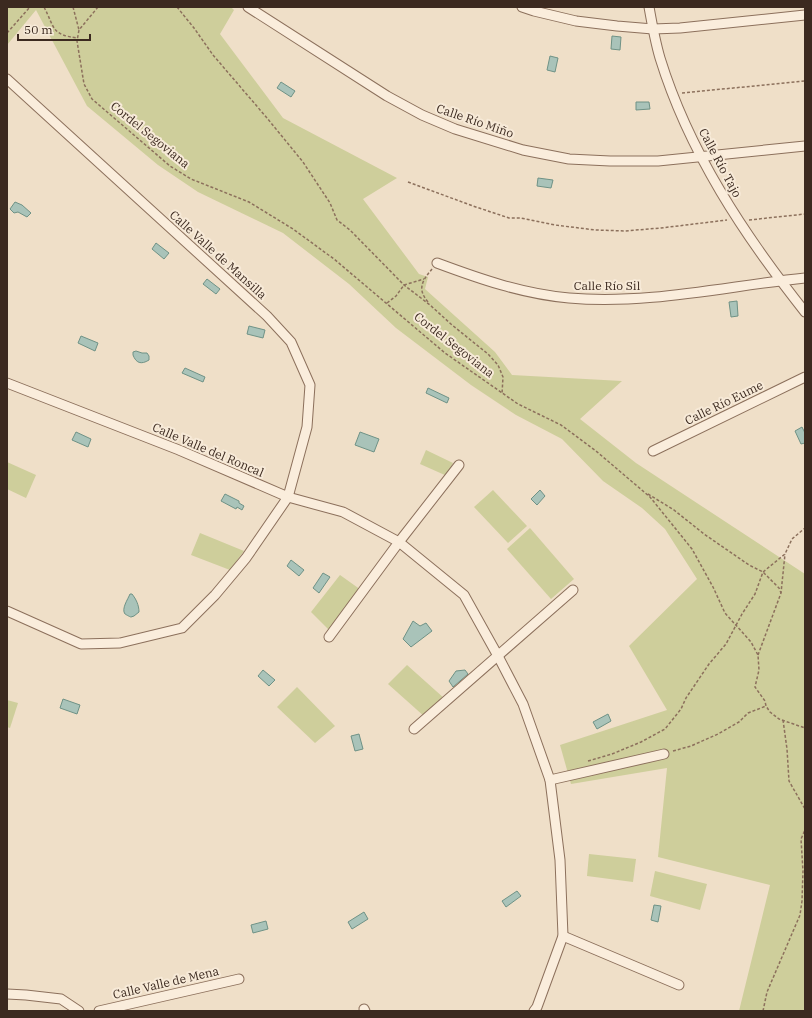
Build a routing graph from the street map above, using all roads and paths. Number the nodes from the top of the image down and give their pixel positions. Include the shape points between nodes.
1 (30, 7) edge
2 (44, 7) edge
3 (73, 7) edge
4 (98, 7) edge
5 (177, 7) edge
6 (248, 7) edge
7 (522, 7) edge
8 (649, 7) edge
9 (805, 15) edge
10 (653, 29) junction
11 (79, 30) junction
12 (7, 32) edge
13 (78, 38) junction
14 (7, 79) edge
15 (805, 81) edge
16 (672, 94) junction
17 (805, 146) edge
18 (700, 156) junction
19 (408, 182) dead end
20 (805, 214) edge
21 (739, 221) junction
22 (437, 263) joint
23 (805, 278) edge
24 (424, 279) junction
25 (780, 280) junction
26 (404, 285) junction
27 (387, 303) junction
28 (430, 305) junction
29 (805, 312) edge
30 (805, 377) edge
31 (7, 383) edge
32 (502, 394) junction
33 (653, 451) dead end
34 (459, 465) dead end
35 (643, 491) junction
36 (288, 497) junction
37 (805, 528) edge
38 (399, 542) junction
39 (785, 554) junction
40 (763, 572) junction
41 (573, 590) dead end
42 (782, 593) junction
43 (7, 611) edge
44 (736, 624) junction
45 (329, 637) dead end
46 (758, 655) junction
47 (498, 656) junction
48 (766, 706) junction
49 (783, 720) junction
50 (805, 724) edge
51 (802, 727) junction
52 (805, 728) edge
53 (414, 729) dead end
54 (664, 754) joint
55 (580, 773) junction
56 (550, 780) junction
57 (805, 809) edge
58 (805, 830) edge
59 (563, 936) junction
60 (239, 979) dead end
61 (679, 985) dead end
62 (7, 994) edge
63 (537, 1010) edge
64 (79, 1011) edge
65 (99, 1011) edge
66 (763, 1011) edge

1 - 12 path
2 - 13 path via 60,34
3 - 11 path
4 - 11 path
5 - 26 path via 213,55 303,162 330,204 337,220
6 - 18 street, Calle Río Miño via 386,96 422,115 468,134 523,150 568,159 658,160
7 - 10 street via 576,21
8 - 10 street, Calle Río Tajo
9 - 10 street
10 - 16 street, Calle Río Tajo
11 - 13 path, Cordel Segoviana
13 - 27 path, Cordel Segoviana via 84,84 92,99 170,166 191,179 249,202 293,229
14 - 36 street, Calle Valle de Mansilla via 267,316 291,342 310,385 307,427
15 - 16 path
16 - 18 street, Calle Río Tajo
17 - 18 street, Calle Río Miño
18 - 21 street, Calle Río Tajo
19 - 21 path via 509,218 595,230 625,231 726,220
20 - 21 path
21 - 25 street, Calle Río Tajo
22 - 24 path
22 - 25 street, Calle Río Sil via 528,292 602,300 673,295
23 - 25 street, Calle Río Sil
24 - 26 path
24 - 28 path via 421,287 423,297
25 - 29 street, Calle Río Tajo
26 - 27 path
26 - 28 path
27 - 32 path, Cordel Segoviana via 445,353
28 - 32 path via 498,365 504,377
30 - 33 street, Calle Río Eume
31 - 36 street, Calle Valle del Roncal via 179,450
32 - 35 path, Cordel Segoviana via 561,425
34 - 38 street
35 - 40 path via 674,510 749,565
35 - 44 path, Cordel Segoviana via 692,549 725,613
36 - 38 street, Calle Valle del Roncal via 343,512
36 - 43 street, Calle Valle de Mansilla via 246,558 215,595 182,628 120,643 81,644
37 - 39 path via 792,539
38 - 45 street
38 - 47 street, Calle Valle del Roncal via 464,595
39 - 40 path
39 - 42 path
40 - 42 path
40 - 44 path via 755,594
41 - 47 street
42 - 46 path
44 - 46 path, Cordel Segoviana
44 - 55 path via 726,644 709,664 681,709 665,729 612,754 587,761
46 - 48 path via 759,670 755,687
47 - 53 street
47 - 56 street, Calle Valle del Roncal via 523,704
48 - 49 path via 770,712
48 - 54 path via 748,713 739,722 718,734
49 - 51 path
49 - 57 path via 789,781
50 - 51 path
51 - 52 path
54 - 55 street
55 - 56 street
56 - 59 street, Calle Valle del Roncal via 560,860
58 - 66 path via 800,839 803,870 800,915 768,992
59 - 61 street
59 - 63 street, Calle Valle del Roncal
60 - 65 street, Calle Valle de Mena
62 - 64 street via 61,999

